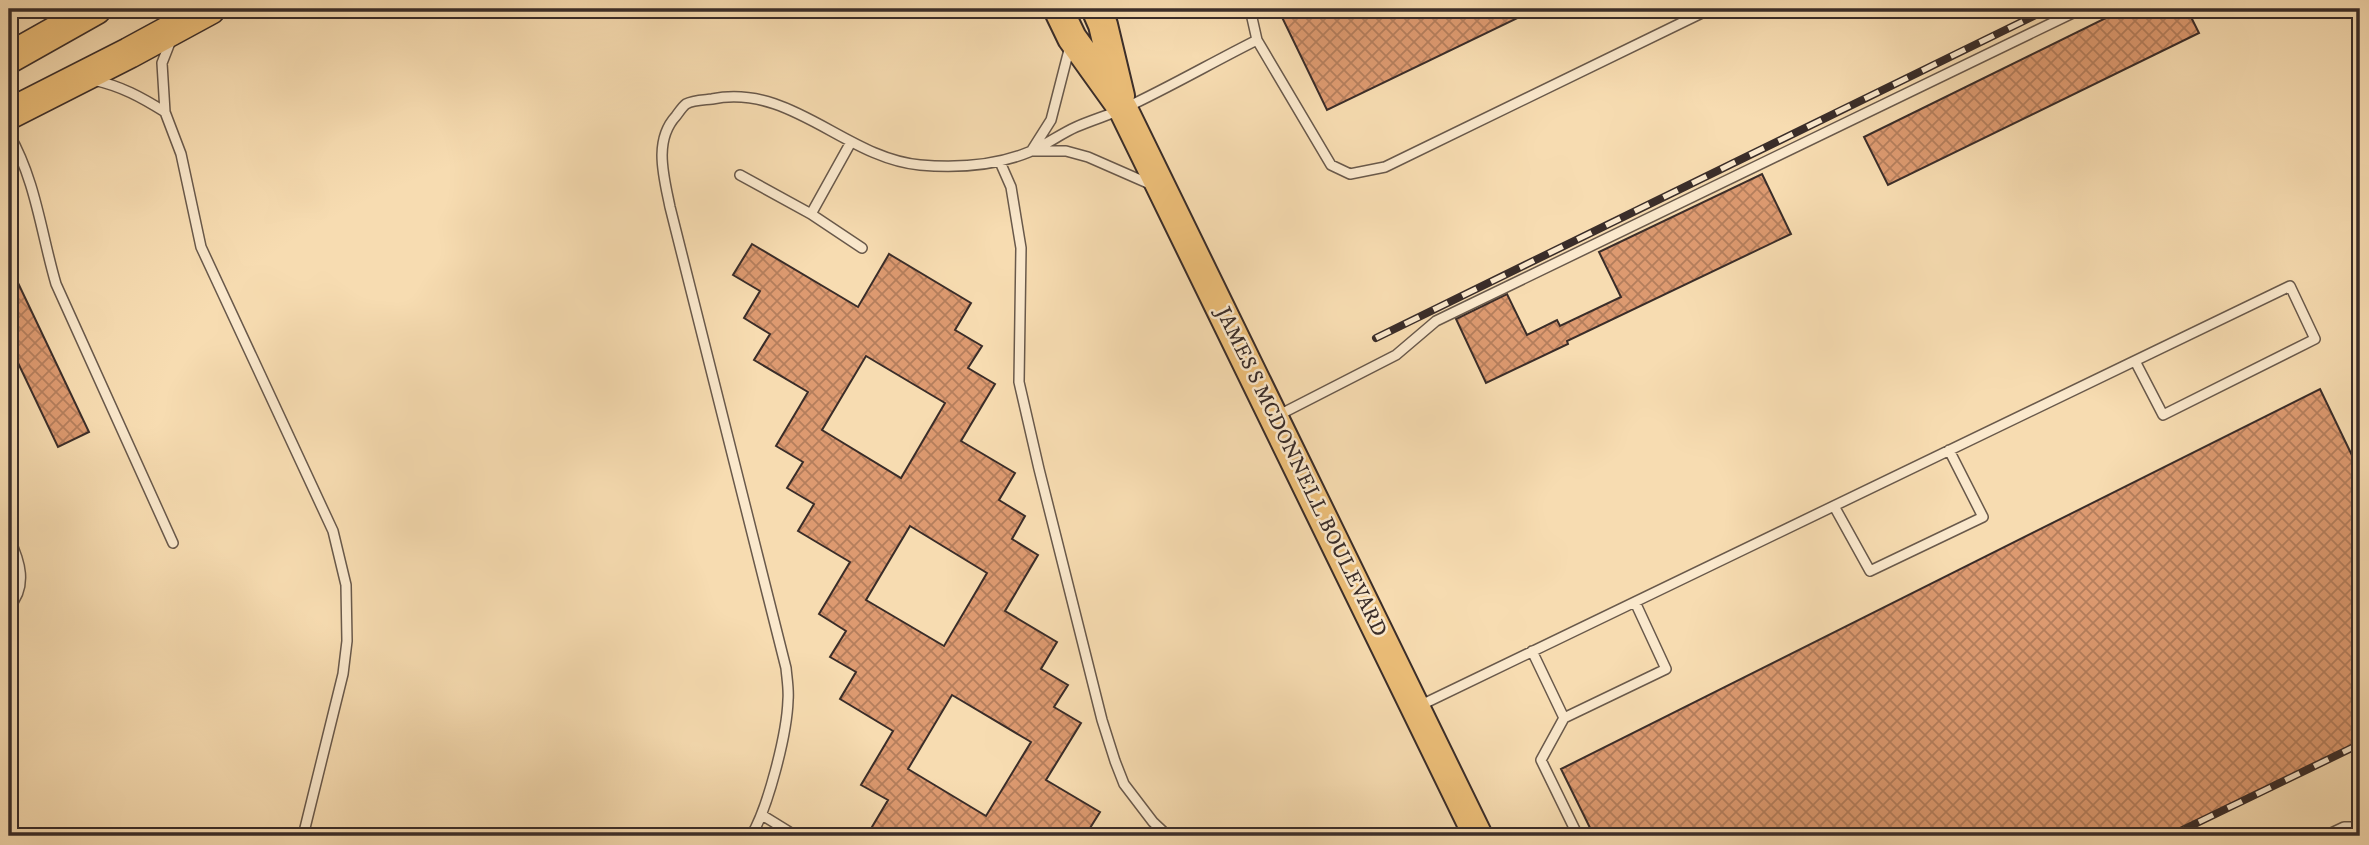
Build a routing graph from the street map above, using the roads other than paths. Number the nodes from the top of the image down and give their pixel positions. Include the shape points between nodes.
1 (96, 9) edge
2 (209, 9) edge
3 (1058, 9) edge
4 (1096, 9) edge
5 (1250, 9) edge
6 (1710, 9) edge
7 (2081, 9) edge
8 (175, 28) junction
9 (1072, 38) junction
10 (1257, 40) junction
11 (9, 58) edge
12 (81, 78) junction
13 (1123, 108) junction
14 (164, 113) junction
15 (9, 114) edge
16 (9, 134) edge
17 (851, 142) junction
18 (1031, 152) junction
19 (1000, 162) junction
20 (740, 175) dead end
21 (1163, 190) junction
22 (811, 214) junction
23 (862, 248) dead end
24 (2135, 361) junction
25 (1274, 417) junction
26 (1949, 450) junction
27 (1834, 506) junction
28 (9, 538) edge
29 (173, 543) dead end
30 (1635, 602) junction
31 (9, 607) edge
32 (1532, 651) junction
33 (1415, 707) junction
34 (1564, 718) junction
35 (762, 815) junction
36 (2360, 827) edge
37 (303, 836) edge
38 (751, 836) edge
39 (796, 836) edge
40 (1168, 836) edge
41 (1478, 836) edge
42 (1578, 836) edge
43 (2325, 836) edge

1 - 11 highway
2 - 8 highway
3 - 9 main road, JAMES S MCDONNELL BOULEVARD
4 - 13 main road, JAMES S MCDONNELL BOULEVARD via 1104,25
5 - 10 lane
6 - 10 lane via 1385,167 1350,174 1331,165
7 - 25 lane via 1436,321 1396,355
8 - 12 highway
8 - 14 lane via 162,63
9 - 13 main road, JAMES S MCDONNELL BOULEVARD
9 - 18 lane via 1051,120
10 - 13 lane
12 - 14 lane via 138,94
12 - 15 highway
13 - 18 lane
13 - 21 main road, JAMES S MCDONNELL BOULEVARD
14 - 37 lane via 181,154 201,247 333,531 341,559 348,610 343,674
16 - 29 lane via 34,190 56,284
17 - 19 lane via 884,157 919,165
17 - 22 lane
17 - 35 lane via 797,112 761,99 722,97 687,104 670,122 662,143 670,207 786,668 787,719
18 - 19 lane
18 - 21 lane via 1066,150
19 - 40 lane via 1012,187 1021,248 1019,382 1039,470 1115,761 1124,784
20 - 22 lane
21 - 25 main road, JAMES S MCDONNELL BOULEVARD
22 - 23 lane
24 - 24 lane via 2290,286 2315,339 2164,415
24 - 26 lane
25 - 33 main road, JAMES S MCDONNELL BOULEVARD
26 - 27 lane
26 - 27 lane via 1983,517 1870,571
27 - 30 lane
28 - 31 lane via 21,573 17,597
30 - 32 lane
30 - 34 lane via 1666,669
32 - 33 lane
32 - 34 lane
33 - 41 main road, JAMES S MCDONNELL BOULEVARD
34 - 42 lane via 1541,760
35 - 38 lane
35 - 39 lane
36 - 43 lane via 2344,827

